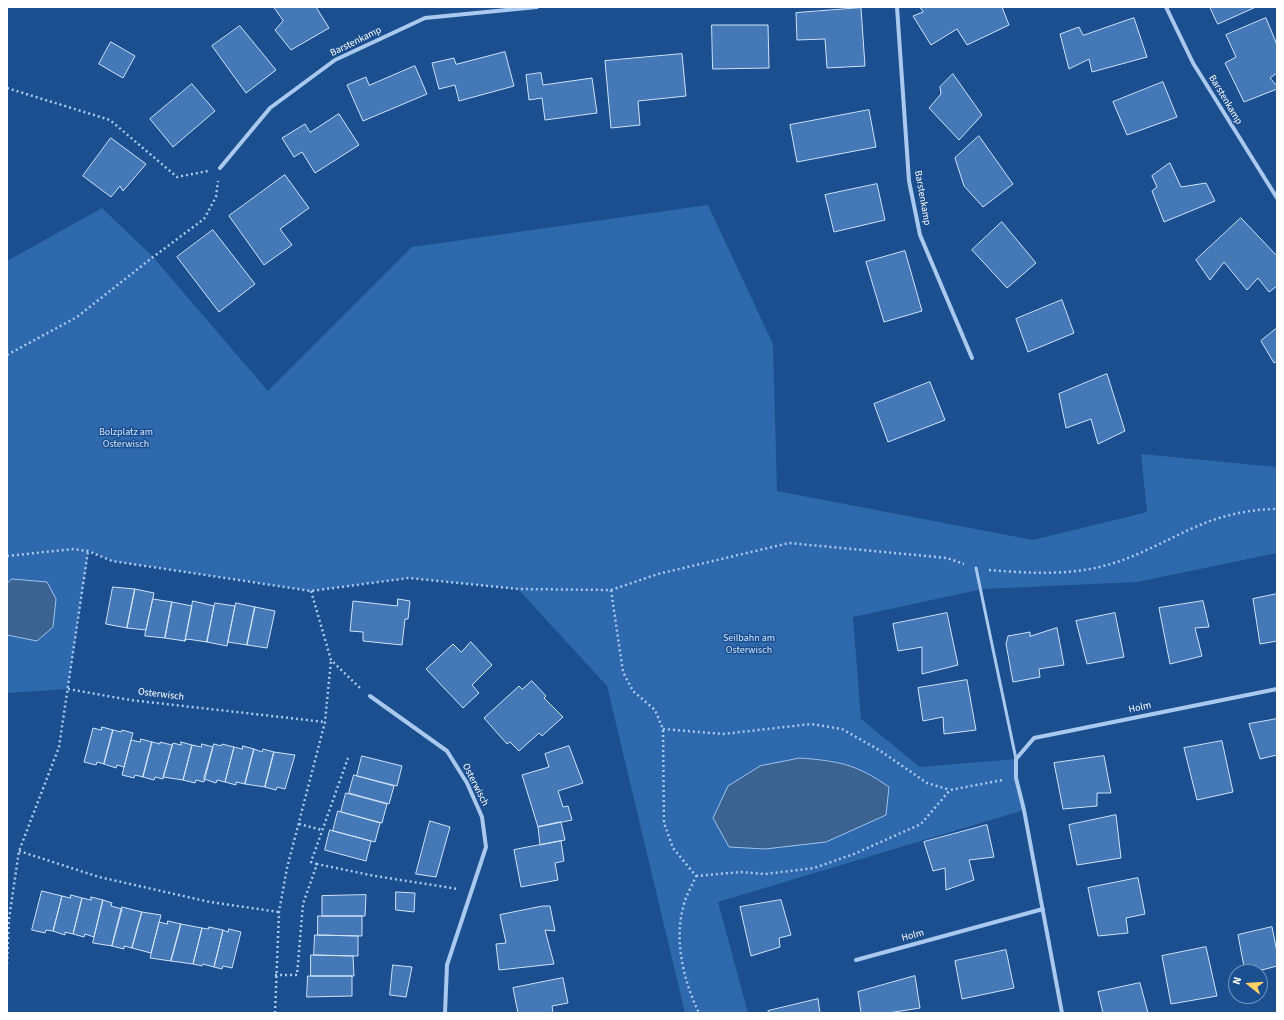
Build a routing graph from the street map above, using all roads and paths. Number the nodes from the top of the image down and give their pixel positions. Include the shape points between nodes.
1 (537, 7) edge
2 (897, 7) edge
3 (1166, 7) edge
4 (7, 88) edge
5 (220, 168) junction
6 (1277, 198) edge
7 (7, 355) edge
8 (972, 358) dead end
9 (1277, 509) edge
10 (88, 551) junction
11 (7, 556) edge
12 (976, 568) junction
13 (611, 590) junction
14 (311, 591) junction
15 (331, 660) junction
16 (68, 689) junction
17 (1277, 689) edge
18 (370, 696) joint
19 (325, 722) junction
20 (664, 729) junction
21 (348, 758) dead end
22 (1016, 759) junction
23 (1016, 778) junction
24 (950, 790) junction
25 (299, 824) junction
26 (322, 830) junction
27 (20, 851) junction
28 (317, 864) junction
29 (696, 876) junction
30 (470, 891) junction
31 (1043, 909) junction
32 (280, 912) junction
33 (856, 960) dead end
34 (7, 964) edge
35 (275, 976) junction
36 (275, 1013) edge
37 (445, 1013) edge
38 (699, 1013) edge
39 (1062, 1013) edge

1 - 5 street, Barstenkamp via 425,18 335,60 270,108
2 - 8 street, Barstenkamp via 910,188 920,235
3 - 6 street, Barstenkamp via 1193,63
4 - 5 path via 110,120 177,177
5 - 7 path via 216,197 204,219 77,317
9 - 12 path via 1257,509 1201,524 1107,565 1069,571 1030,573
10 - 11 path via 73,549
10 - 14 path via 112,561
10 - 16 path
12 - 13 path via 947,558 789,543 658,574
12 - 22 lane
13 - 14 path via 518,589 409,578
13 - 20 path via 623,672 633,690 655,710
14 - 15 path
15 - 18 path
15 - 19 path
16 - 19 path, Osterwisch via 130,700
16 - 27 path via 59,747
17 - 22 street, Holm via 1034,738
18 - 30 street, Osterwisch via 447,751 467,783 482,817 486,847
19 - 25 path
20 - 24 path via 723,734 811,724 842,729 879,750 927,783
20 - 29 path via 664,823 673,848
21 - 26 path
22 - 23 street
23 - 24 path
23 - 31 street
24 - 29 path via 921,824 848,857 814,868 765,874 741,872
25 - 26 path
25 - 32 path via 287,868
26 - 28 path via 311,862
27 - 32 path via 99,876 210,902
27 - 34 path via 9,919
28 - 30 path
28 - 35 path via 303,904 297,975
29 - 38 path via 683,907 678,942 693,1002
30 - 37 street, Osterwisch via 447,965
31 - 33 street, Holm
31 - 39 street
32 - 35 path
35 - 36 path

